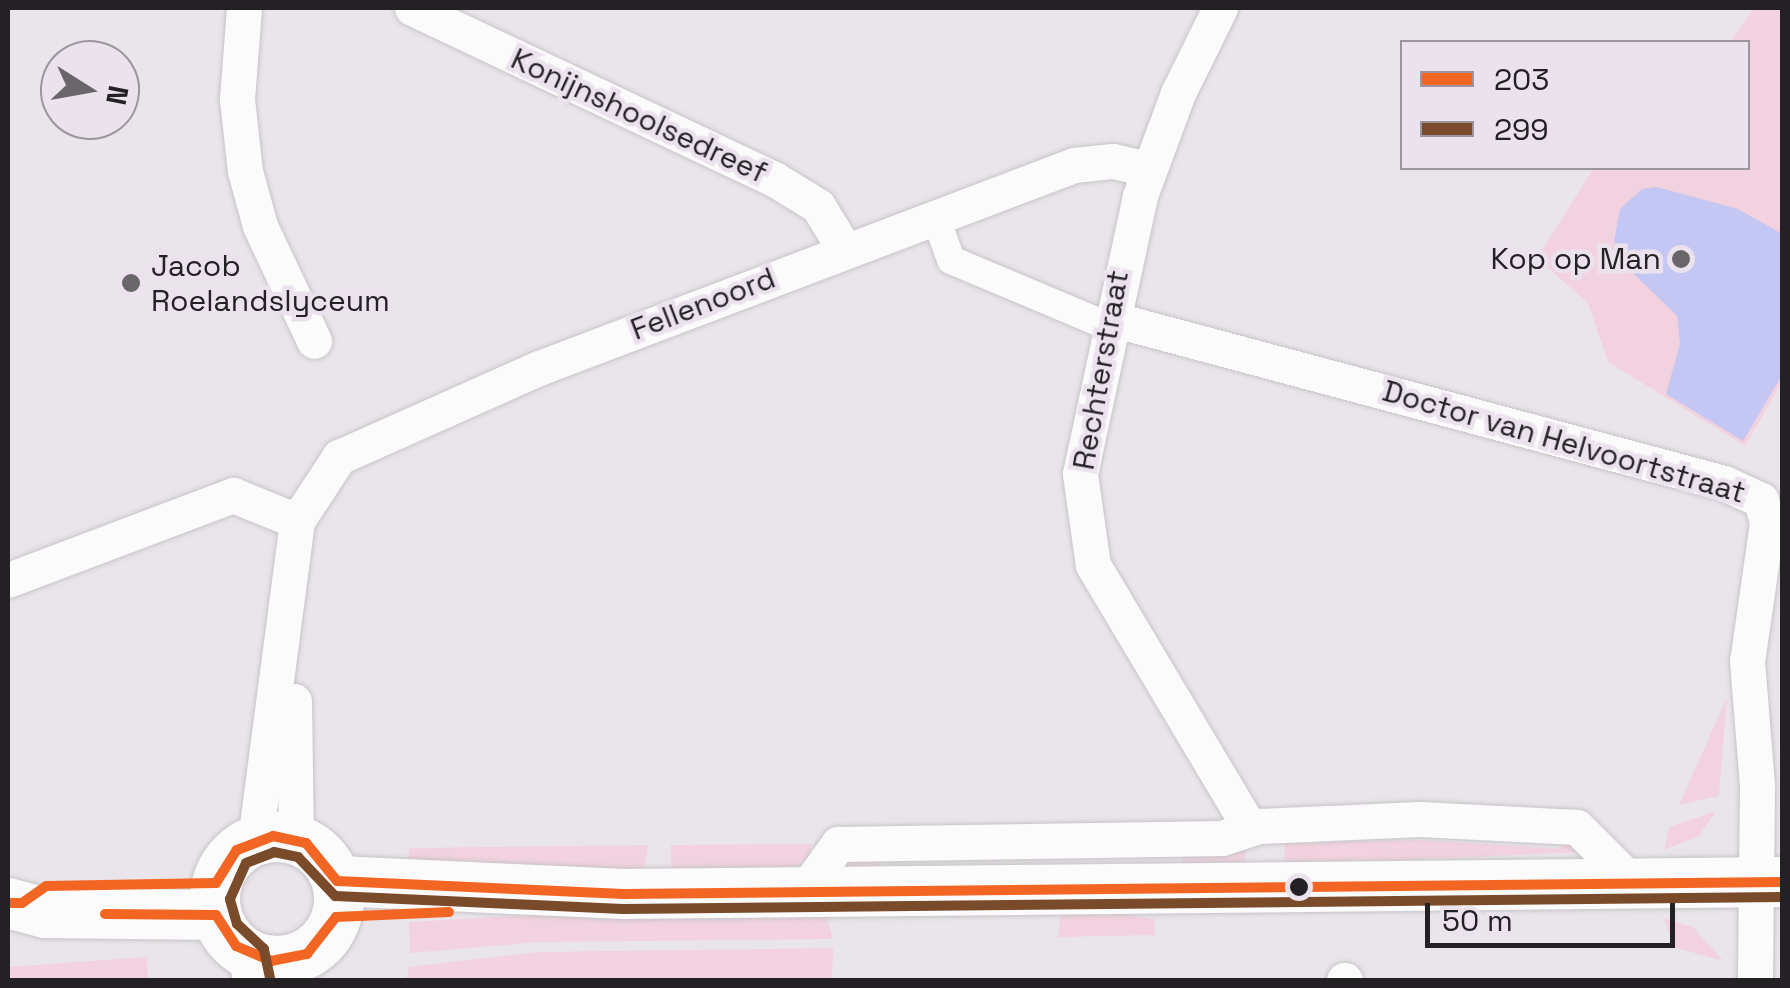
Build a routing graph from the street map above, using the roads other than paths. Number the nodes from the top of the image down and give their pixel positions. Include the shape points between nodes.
1 (244, 8) edge
2 (412, 8) edge
3 (1220, 8) edge
4 (1149, 169) junction
5 (936, 218) junction
6 (845, 250) junction
7 (1111, 323) junction
8 (314, 340) dead end
9 (1772, 492) edge
10 (298, 521) junction
11 (8, 580) edge
12 (1250, 828) junction
13 (276, 840) junction
14 (1769, 882) edge
15 (1634, 884) junction
16 (805, 890) junction
17 (216, 899) junction
18 (336, 899) junction
19 (15, 903) edge
20 (272, 969) edge
21 (1755, 980) edge

1 - 8 street via 237,100 245,171 260,226
2 - 6 street, Konijnshoolsedreef via 774,179 818,206
3 - 4 street, Rechterstraat
4 - 5 street, Fellenoord via 1113,161 1074,165
4 - 7 street, Rechterstraat
5 - 6 street, Fellenoord
5 - 7 street via 951,260
6 - 10 street, Fellenoord via 364,442 325,470
7 - 9 street, Doctor van Helvoortstraat
7 - 12 street, Rechterstraat via 1080,474 1088,547 1114,606
9 - 14 street, Doctor van Helvoortstraat via 1747,661
10 - 11 street via 234,495
10 - 13 street, Fellenoord via 286,631 295,707
12 - 15 street via 1420,819 1576,827
12 - 16 street via 1222,838 838,844
13 - 17 main road via 224,864
13 - 18 main road via 319,853
14 - 15 main road
14 - 21 street, Doctor van Helvoortstraat
15 - 16 main road
16 - 18 main road via 624,894 572,907
17 - 19 main road via 46,886
17 - 20 main road via 236,946
18 - 20 main road via 320,944

